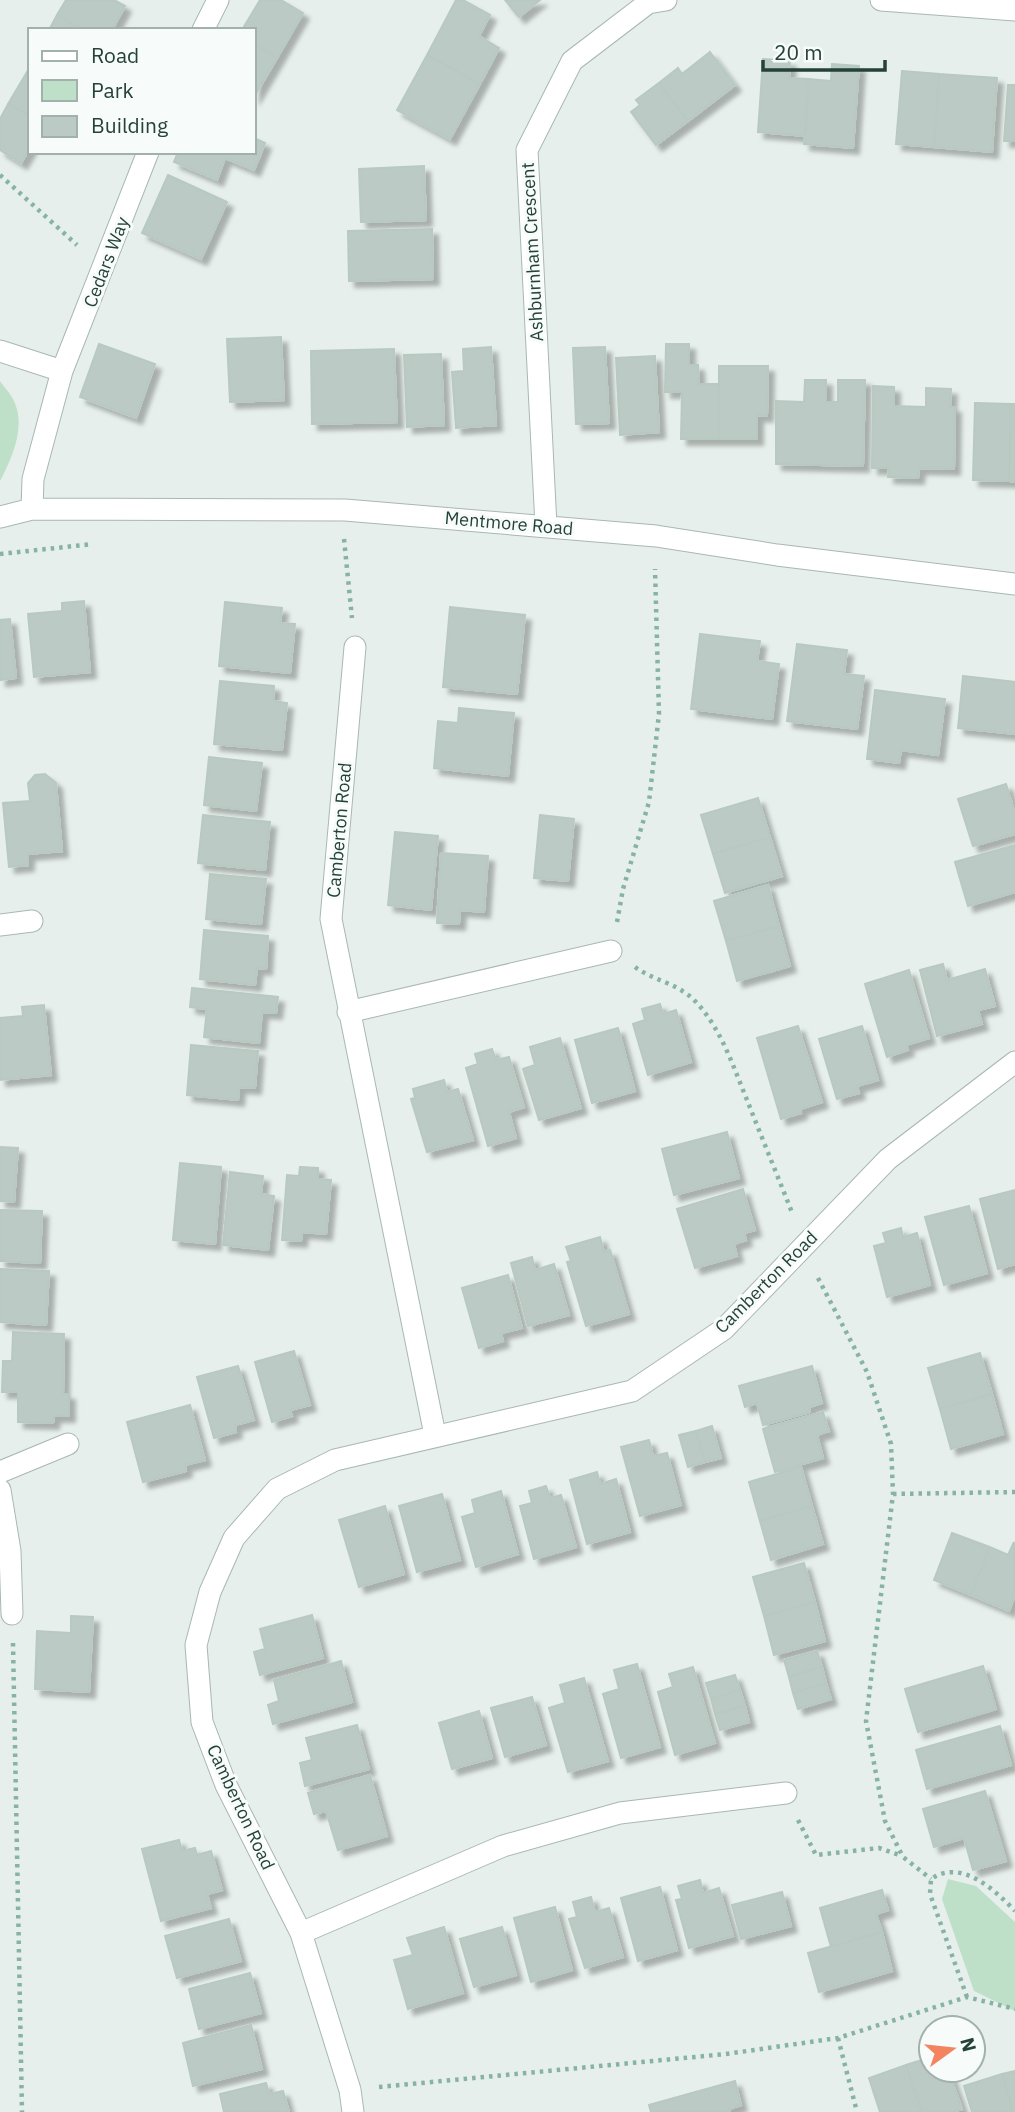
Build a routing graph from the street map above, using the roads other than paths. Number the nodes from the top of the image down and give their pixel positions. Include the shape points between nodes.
1 (218, 0) edge
2 (666, 0) edge
3 (881, 0) edge
4 (1015, 10) edge
5 (204, 28) edge
6 (147, 154) edge
7 (0, 351) edge
8 (62, 371) junction
9 (32, 509) junction
10 (0, 517) edge
11 (546, 526) junction
12 (1015, 584) edge
13 (355, 647) road end
14 (32, 921) dead end
15 (0, 925) edge
16 (611, 951) road end
17 (348, 1012) junction
18 (1015, 1062) edge
19 (435, 1435) junction
20 (68, 1444) dead end
21 (0, 1472) edge
22 (0, 1490) edge
23 (12, 1614) road end
24 (786, 1794) road end
25 (301, 1933) junction
26 (353, 2112) edge

1 - 5 street
2 - 11 street, Ashburnham Crescent via 648,3 572,61 527,150
3 - 4 street
6 - 8 street, Cedars Way
7 - 8 street
8 - 9 street, Cedars Way via 33,479
9 - 10 street, Mentmore Road
9 - 11 street, Mentmore Road via 345,510
11 - 12 street, Mentmore Road via 656,536
13 - 17 street, Camberton Road via 331,919
14 - 15 street
16 - 17 street
17 - 19 street, Camberton Road
18 - 19 street, Camberton Road via 888,1159 724,1329 632,1391
19 - 25 street, Camberton Road via 335,1460 277,1489 234,1538 210,1592 196,1645 202,1721 226,1785
20 - 21 street
22 - 23 street via 10,1551
24 - 25 street via 620,1813 503,1846
25 - 26 street, Camberton Road

